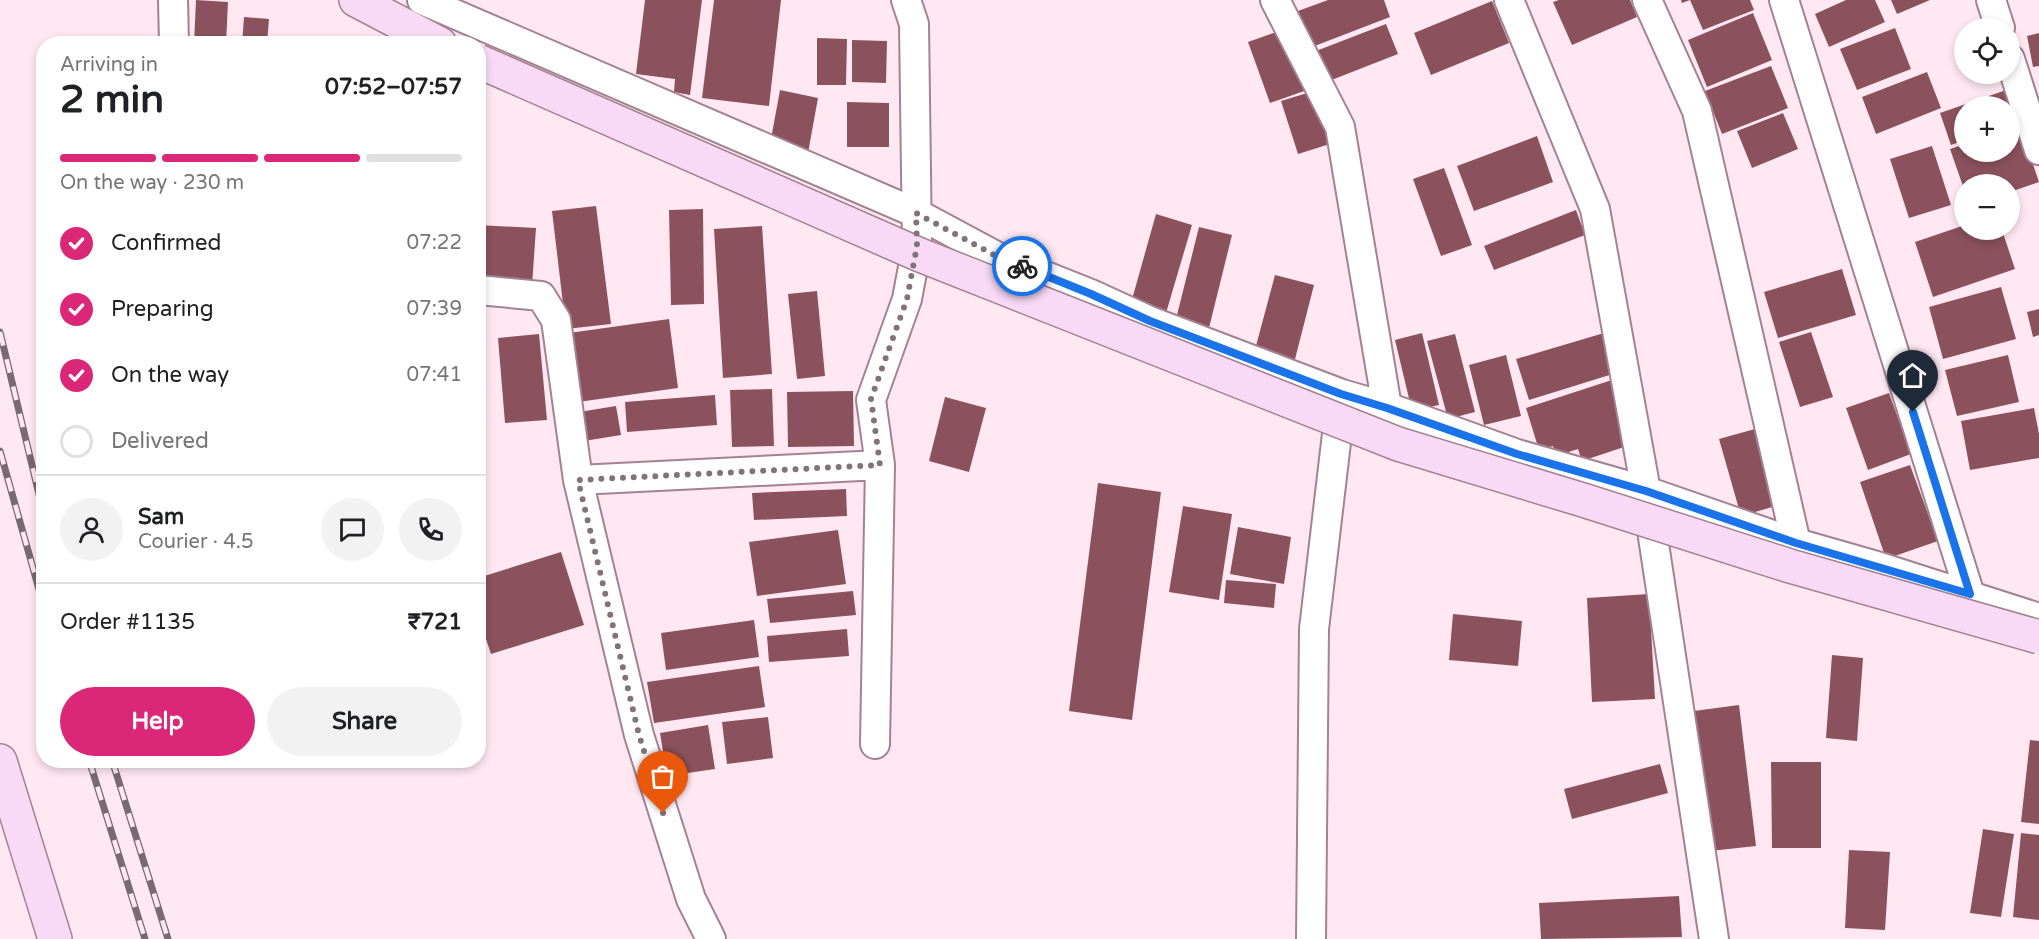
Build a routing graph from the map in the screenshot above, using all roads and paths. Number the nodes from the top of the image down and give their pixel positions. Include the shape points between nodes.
1 (173, 0) edge
2 (356, 0) edge
3 (422, 0) edge
4 (906, 0) edge
5 (1275, 0) edge
6 (1509, 0) edge
7 (1647, 0) edge
8 (1784, 0) edge
9 (1991, 0) edge
10 (1997, 18) edge
11 (174, 36) edge
12 (425, 36) edge
13 (486, 65) edge
14 (2018, 84) edge
15 (2039, 150) edge
16 (916, 213) junction
17 (486, 291) edge
18 (1341, 394) junction
19 (1387, 408) junction
20 (880, 465) junction
21 (578, 480) junction
22 (1646, 491) junction
23 (1796, 543) junction
24 (1970, 594) junction
25 (2039, 618) edge
26 (2039, 637) edge
27 (875, 744) dead end
28 (0, 761) edge
29 (55, 939) edge
30 (711, 939) edge
31 (1311, 939) edge
32 (1714, 939) edge

1 - 11 street
2 - 12 street
3 - 16 street
4 - 16 street via 914,24
5 - 19 street via 1340,127
6 - 22 street via 1595,209
7 - 23 street via 1697,111
8 - 24 street
9 - 10 street
13 - 26 street, bridge via 920,255 1398,444 1790,566
14 - 15 street
16 - 18 street via 998,257 1150,321
16 - 20 street via 917,246 907,299 871,399
17 - 21 street via 542,296 556,320
18 - 19 street
18 - 31 street via 1314,629
19 - 22 street via 1517,454
20 - 21 street
20 - 27 street
21 - 30 street via 639,735 691,899
22 - 23 street
22 - 32 street
23 - 24 street
24 - 25 street
28 - 29 street

